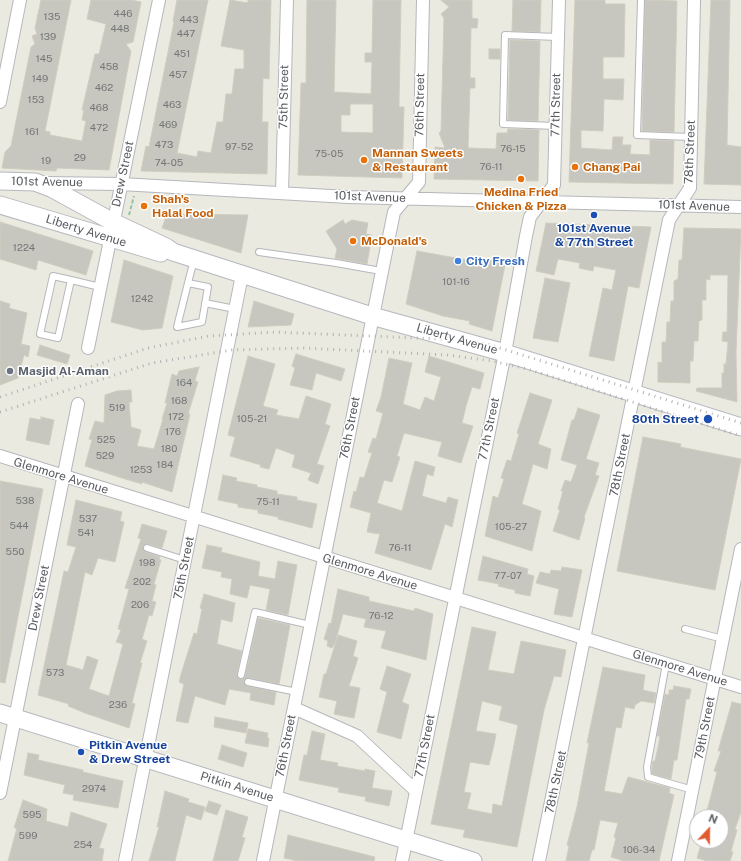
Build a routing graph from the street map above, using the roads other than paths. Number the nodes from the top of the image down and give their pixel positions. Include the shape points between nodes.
1 (20, 0) edge
2 (159, 0) edge
3 (287, 0) edge
4 (423, 0) edge
5 (558, 0) edge
6 (641, 0) edge
7 (694, 0) edge
8 (558, 37) junction
9 (0, 102) edge
10 (556, 126) junction
11 (691, 137) junction
12 (0, 181) edge
13 (35, 182) junction
14 (121, 184) junction
15 (282, 193) junction
16 (405, 198) junction
17 (543, 202) junction
18 (0, 205) edge
19 (678, 205) junction
20 (741, 207) edge
21 (117, 226) junction
22 (259, 252) dead end
23 (194, 259) junction
24 (381, 272) junction
25 (242, 275) junction
26 (71, 280) junction
27 (188, 283) junction
28 (100, 287) junction
29 (205, 303) junction
30 (235, 309) junction
31 (372, 316) junction
32 (88, 348) dead end
33 (505, 353) junction
34 (634, 392) junction
35 (78, 404) dead end
36 (741, 427) edge
37 (0, 456) edge
38 (64, 477) junction
39 (194, 517) junction
40 (147, 548) dead end
41 (741, 549) edge
42 (324, 557) junction
43 (186, 560) junction
44 (454, 598) junction
45 (310, 625) junction
46 (685, 629) dead end
47 (585, 639) junction
48 (723, 639) junction
49 (666, 664) junction
50 (240, 675) dead end
51 (715, 679) junction
52 (248, 682) dead end
53 (741, 687) edge
54 (297, 692) junction
55 (294, 708) junction
56 (8, 716) edge
57 (146, 759) junction
58 (692, 790) junction
59 (416, 791) junction
60 (0, 793) edge
61 (276, 799) junction
62 (406, 840) junction
63 (125, 861) edge
64 (263, 861) edge
65 (402, 861) edge
66 (473, 861) edge
67 (539, 861) edge
68 (678, 861) edge

1 - 9 street
2 - 14 street, Drew Street
3 - 15 street, 75th Street
4 - 16 street, 76th Street via 419,182
5 - 8 street, 77th Street
6 - 11 lane via 637,135
7 - 11 street, 78th Street
8 - 10 street, 77th Street
8 - 10 lane via 504,35 502,124
10 - 17 street, 77th Street via 554,185
11 - 19 street, 78th Street via 690,188
12 - 13 street, 101st Avenue
13 - 14 street, 101st Avenue
13 - 21 street, Liberty Avenue via 51,188
14 - 15 street, 101st Avenue
14 - 21 street, Drew Street
15 - 16 street, 101st Avenue
16 - 17 street, 101st Avenue
16 - 24 street, 76th Street via 394,212
17 - 19 street, 101st Avenue
17 - 33 street, 77th Street via 530,217
18 - 21 street, Liberty Avenue
19 - 20 street, 101st Avenue
19 - 34 street, 78th Street via 669,220
21 - 23 street, Liberty Avenue via 162,254 173,252
21 - 28 street, Drew Street
22 - 24 lane
23 - 25 street, Liberty Avenue
23 - 27 lane
24 - 31 street, 76th Street
25 - 30 street, 75th Street
25 - 31 street, Liberty Avenue
26 - 26 lane via 53,276 40,334 58,338
26 - 28 lane
27 - 29 lane via 208,287
27 - 29 lane via 177,327 202,322
28 - 32 street, Drew Street
29 - 30 lane
30 - 39 street, 75th Street
31 - 33 street, Liberty Avenue
31 - 42 street, 76th Street
33 - 34 street, Liberty Avenue
33 - 44 street, 77th Street
34 - 36 street, Liberty Avenue
34 - 47 street, 78th Street
35 - 38 street, Drew Street
37 - 38 street, Glenmore Avenue
38 - 39 street, Glenmore Avenue
38 - 56 street, Drew Street
39 - 42 street, Glenmore Avenue
39 - 43 street, 75th Street
40 - 43 lane
41 - 48 street, 79th Street
42 - 44 street, Glenmore Avenue
42 - 45 street, 76th Street
43 - 57 street, 75th Street
44 - 47 street, Glenmore Avenue
44 - 59 street, 77th Street
45 - 50 lane via 255,612
45 - 54 street, 76th Street
46 - 48 lane
47 - 49 street, Glenmore Avenue
47 - 67 street, 78th Street
48 - 51 street, 79th Street
49 - 51 street, Glenmore Avenue
49 - 58 lane via 646,767 648,777
51 - 53 street, Glenmore Avenue
51 - 58 street, 79th Street
52 - 54 lane
54 - 55 street, 76th Street
55 - 59 street via 357,736
55 - 61 street, 76th Street
56 - 57 street, Pitkin Avenue
56 - 60 street, Drew Street
57 - 61 street, Pitkin Avenue
57 - 63 street, 75th Street
58 - 68 street, 79th Street
59 - 62 street, 77th Street
61 - 62 street, Pitkin Avenue
61 - 64 street, 76th Street
62 - 65 street, 77th Street
62 - 66 street, Pitkin Avenue

